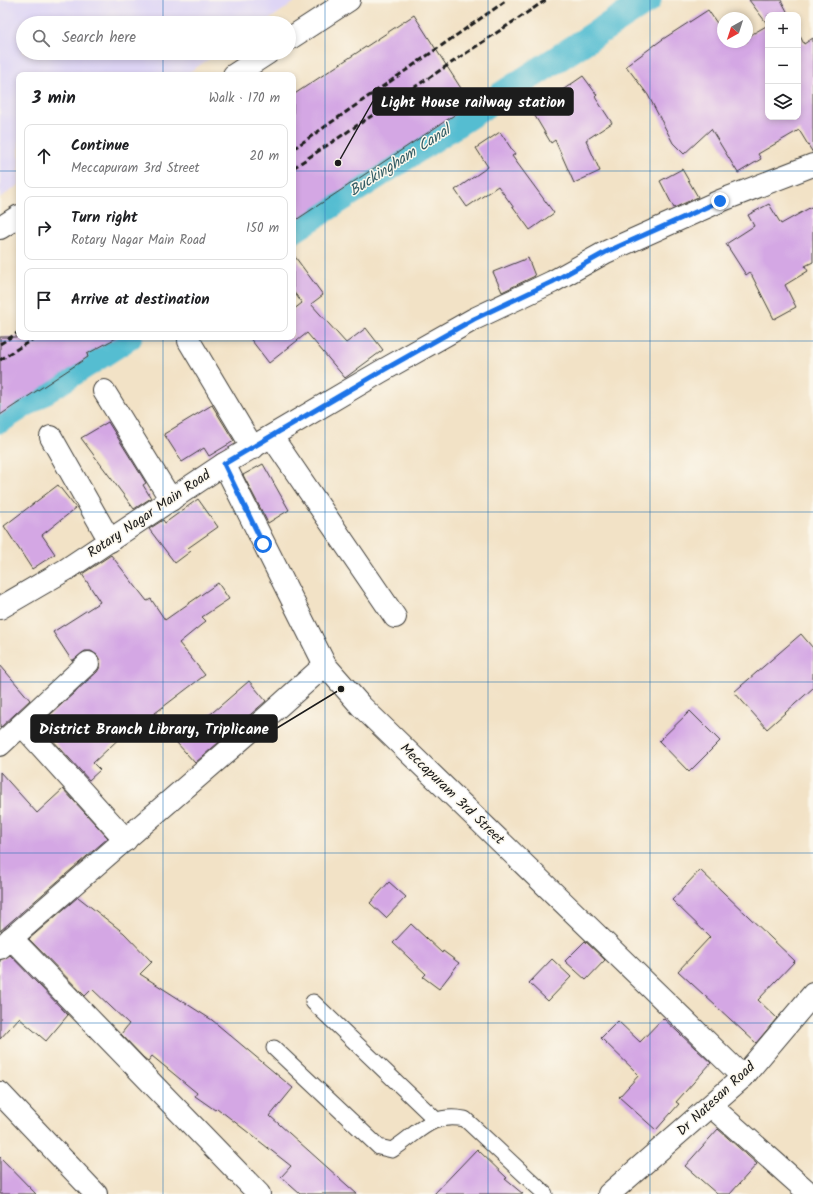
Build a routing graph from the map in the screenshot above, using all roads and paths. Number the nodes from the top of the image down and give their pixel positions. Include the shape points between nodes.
1 (349, 0) edge
2 (296, 34) edge
3 (257, 60) edge
4 (239, 72) edge
5 (813, 165) edge
6 (16, 218) edge
7 (0, 228) edge
8 (189, 341) dead end
9 (104, 391) dead end
10 (50, 437) dead end
11 (272, 437) junction
12 (253, 448) junction
13 (224, 464) junction
14 (171, 500) junction
15 (110, 541) junction
16 (0, 608) edge
17 (395, 617) dead end
18 (88, 663) dead end
19 (325, 665) junction
20 (22, 725) junction
21 (0, 745) edge
22 (126, 840) junction
23 (6, 943) edge
24 (813, 994) edge
25 (313, 1002) dead end
26 (274, 1048) dead end
27 (743, 1077) junction
28 (0, 1093) edge
29 (710, 1106) junction
30 (435, 1119) junction
31 (96, 1194) edge
32 (259, 1194) edge
33 (545, 1194) edge
34 (609, 1194) edge
35 (810, 1194) edge

1 - 2 street
3 - 4 street
5 - 11 street, Rotary Nagar Main Road via 720,201 606,252 552,282 474,319
6 - 7 street
8 - 12 street
9 - 14 street
10 - 15 street
11 - 12 street, Rotary Nagar Main Road
11 - 17 street
12 - 13 street, Rotary Nagar Main Road
13 - 14 street, Rotary Nagar Main Road
13 - 19 street, Meccapuram 3rd Street
14 - 15 street, Rotary Nagar Main Road
15 - 16 street, Rotary Nagar Main Road
18 - 20 street
19 - 22 street
19 - 27 street, Meccapuram 3rd Street via 361,706
20 - 21 street
20 - 22 street
22 - 23 street
23 - 32 street
24 - 27 street, Dr Natesan Road
25 - 30 lane
26 - 30 lane via 379,1147 392,1150
27 - 29 street, Dr Natesan Road
28 - 31 street
29 - 34 street, Dr Natesan Road
29 - 35 street
30 - 33 lane via 450,1116 465,1119

